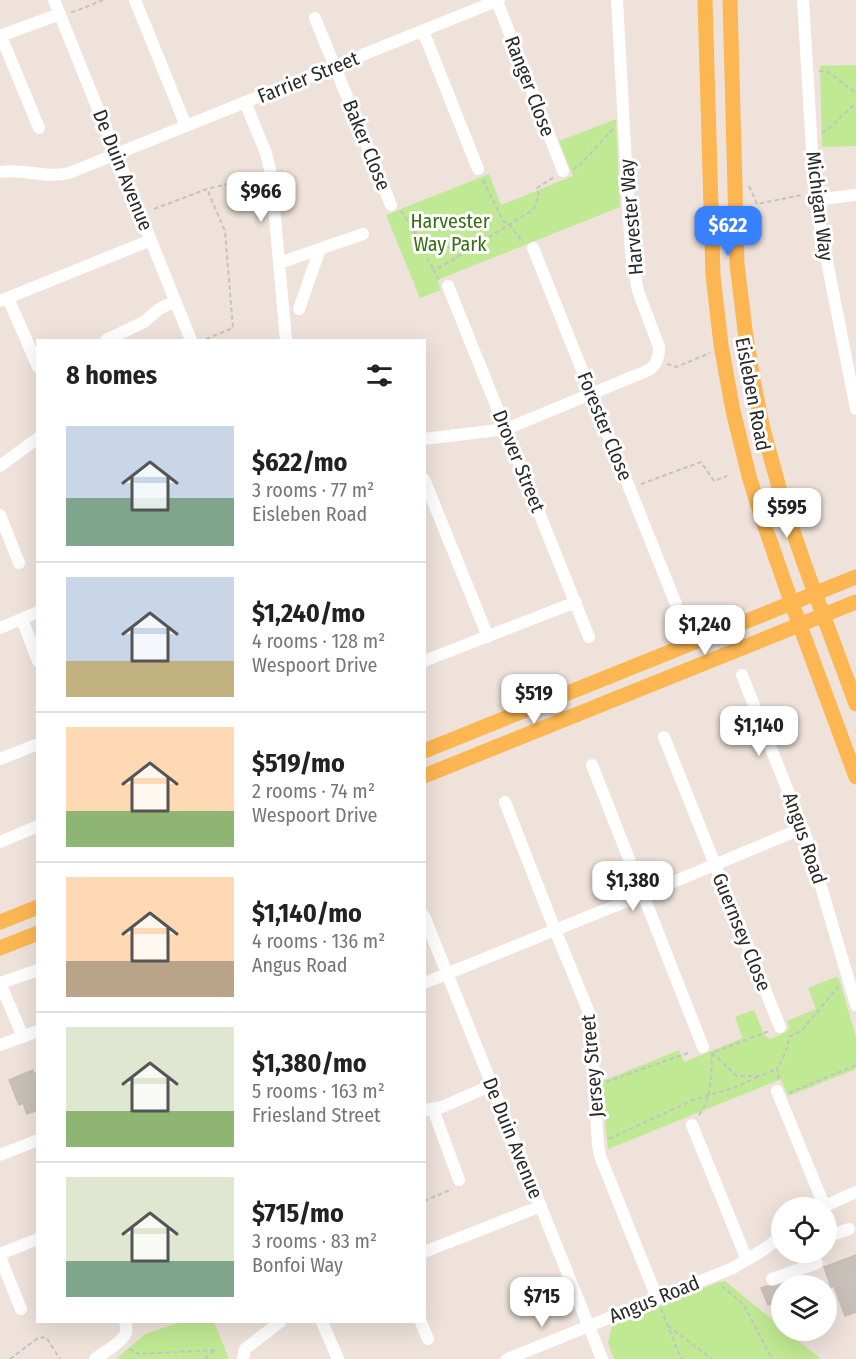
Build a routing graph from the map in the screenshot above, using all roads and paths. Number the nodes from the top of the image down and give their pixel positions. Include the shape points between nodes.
1 (54, 0) edge
2 (103, 0) edge
3 (135, 0) edge
4 (498, 0) edge
5 (617, 0) edge
6 (705, 0) edge
7 (730, 0) edge
8 (803, 0) edge
9 (64, 13) junction
10 (315, 18) dead end
11 (423, 31) junction
12 (1, 36) edge
13 (335, 66) junction
14 (807, 68) junction
15 (856, 93) edge
16 (245, 102) junction
17 (856, 103) edge
18 (186, 126) junction
19 (624, 127) junction
20 (39, 128) dead end
21 (811, 138) junction
22 (116, 153) junction
23 (478, 169) joint
24 (563, 171) junction
25 (0, 172) edge
26 (271, 174) junction
27 (735, 181) junction
28 (207, 189) junction
29 (856, 195) edge
30 (815, 197) junction
31 (391, 205) joint
32 (154, 209) dead end
33 (510, 225) junction
34 (414, 231) junction
35 (363, 234) dead end
36 (151, 240) junction
37 (466, 247) junction
38 (320, 249) junction
39 (533, 249) joint
40 (279, 263) junction
41 (434, 271) junction
42 (448, 286) joint
43 (4, 299) edge
44 (175, 301) junction
45 (299, 309) dead end
46 (108, 339) edge
47 (191, 339) edge
48 (206, 339) edge
49 (286, 339) edge
50 (710, 353) dead end
51 (657, 361) junction
52 (36, 363) edge
53 (592, 394) junction
54 (856, 409) edge
55 (506, 429) junction
56 (36, 439) edge
57 (426, 439) edge
58 (0, 466) edge
59 (728, 476) dead end
60 (426, 484) edge
61 (630, 488) junction
62 (0, 515) edge
63 (19, 563) dead end
64 (856, 577) edge
65 (815, 594) junction
66 (576, 602) junction
67 (856, 602) edge
68 (792, 604) junction
69 (679, 605) joint
70 (36, 613) edge
71 (823, 615) junction
72 (22, 619) junction
73 (800, 625) junction
74 (0, 628) edge
75 (691, 628) dead end
76 (488, 637) junction
77 (588, 637) dead end
78 (36, 656) edge
79 (426, 661) edge
80 (742, 675) dead end
81 (856, 704) edge
82 (664, 737) dead end
83 (36, 745) edge
84 (426, 750) edge
85 (0, 759) edge
86 (592, 765) dead end
87 (426, 775) edge
88 (856, 777) edge
89 (505, 802) dead end
90 (36, 827) edge
91 (803, 828) junction
92 (0, 842) edge
93 (715, 866) junction
94 (642, 895) junction
95 (36, 908) edge
96 (426, 921) edge
97 (0, 922) edge
98 (555, 930) junction
99 (36, 934) edge
100 (0, 948) edge
101 (36, 974) edge
102 (447, 974) junction
103 (849, 981) junction
104 (426, 982) edge
105 (0, 983) edge
106 (856, 1005) edge
107 (780, 1027) junction
108 (36, 1032) edge
109 (23, 1036) junction
110 (789, 1037) junction
111 (0, 1045) edge
112 (708, 1050) junction
113 (856, 1065) edge
114 (777, 1069) junction
115 (760, 1076) junction
116 (594, 1084) junction
117 (492, 1085) junction
118 (709, 1094) junction
119 (778, 1094) junction
120 (429, 1110) edge
121 (692, 1125) joint
122 (36, 1141) edge
123 (598, 1144) junction
124 (0, 1155) edge
125 (459, 1180) joint
126 (856, 1192) edge
127 (819, 1197) edge
128 (426, 1200) edge
129 (837, 1201) edge
130 (541, 1206) junction
131 (849, 1229) dead end
132 (837, 1233) edge
133 (36, 1240) edge
134 (771, 1244) edge
135 (426, 1251) edge
136 (0, 1255) edge
137 (747, 1260) junction
138 (814, 1263) edge
139 (719, 1274) junction
140 (783, 1275) edge
141 (657, 1298) junction
142 (21, 1309) dead end
143 (125, 1323) edge
144 (279, 1323) edge
145 (322, 1323) edge
146 (421, 1323) edge
147 (589, 1326) junction
148 (668, 1326) junction
149 (428, 1339) dead end
150 (117, 1343) junction
151 (531, 1354) edge
152 (10, 1359) edge
153 (60, 1359) edge
154 (95, 1359) edge
155 (205, 1359) edge
156 (243, 1359) edge
157 (338, 1359) edge
158 (507, 1359) edge
159 (602, 1359) edge
160 (681, 1359) edge
161 (712, 1359) edge
162 (772, 1359) edge

1 - 9 street, De Duin Avenue
2 - 9 path
3 - 18 street
4 - 11 street, Farrier Street
4 - 24 street, Ranger Close
5 - 19 street, Harvester Way
6 - 68 main road, Eisleben Road via 711,247 721,345 749,476
7 - 27 main road, Eisleben Road
8 - 14 street, Michigan Way
9 - 12 street
9 - 22 street, De Duin Avenue
10 - 13 street, Baker Close
11 - 13 street, Farrier Street
11 - 23 street
12 - 20 street
13 - 16 street, Farrier Street
13 - 31 street, Baker Close
14 - 15 path via 828,72
14 - 21 street, Michigan Way
16 - 18 street, Farrier Street
16 - 26 street
17 - 21 path via 827,130
18 - 22 street, Farrier Street
19 - 24 path via 612,129 578,167
19 - 51 street, Harvester Way via 633,264 638,291 659,347
21 - 30 street, Michigan Way
22 - 25 street, Farrier Street via 62,175
22 - 36 street, De Duin Avenue
23 - 33 path via 503,221
24 - 33 path via 537,188 539,196 533,210
26 - 28 path
26 - 40 street
27 - 30 path via 747,181 757,204
27 - 65 main road, Eisleben Road via 737,264 753,380 775,476
28 - 32 path
28 - 48 path via 225,231 233,328
29 - 30 street
30 - 54 street, Michigan Way
31 - 34 path via 397,204
33 - 37 path
33 - 39 path via 523,243
34 - 37 path via 439,245
34 - 41 path
35 - 38 street
36 - 43 street
36 - 44 street, De Duin Avenue
37 - 41 path
38 - 40 street
38 - 45 street
39 - 53 street, Forester Close
40 - 49 street
41 - 42 path
42 - 55 street, Drover Street
43 - 52 street
44 - 46 street
44 - 47 street, De Duin Avenue
50 - 51 path via 676,367
51 - 53 street via 649,370
53 - 55 street
53 - 61 street, Forester Close
55 - 57 street
55 - 66 street, Drover Street
56 - 58 street
59 - 61 path via 714,481 701,462
60 - 76 street
61 - 69 street, Forester Close
62 - 63 street
64 - 65 main road
65 - 68 main road
65 - 71 main road, Eisleben Road
66 - 76 street
66 - 77 street, Drover Street
67 - 71 main road
68 - 73 main road, Eisleben Road
68 - 84 main road
69 - 75 path
70 - 72 street
71 - 73 main road
71 - 81 main road, Eisleben Road
72 - 74 street
72 - 78 street
73 - 87 main road
73 - 88 main road, Eisleben Road
76 - 79 street
80 - 91 street, Angus Road
82 - 93 street, Guernsey Close
83 - 85 street
86 - 94 street
89 - 98 street, Jersey Street
90 - 92 street
91 - 93 street
91 - 103 street, Angus Road
93 - 94 street
93 - 107 street, Guernsey Close
94 - 98 street
94 - 112 street
95 - 97 main road
96 - 102 street, De Duin Avenue
98 - 102 street
98 - 116 street, Jersey Street via 588,1010
99 - 100 main road
101 - 105 street
102 - 104 street
102 - 117 street, De Duin Avenue
103 - 106 street, Angus Road
103 - 110 path via 840,984 802,1030
105 - 109 street
107 - 110 path via 788,1030
107 - 112 path
108 - 109 street
109 - 111 street
110 - 114 path
112 - 115 path via 737,1076
112 - 116 path
112 - 118 path
113 - 119 path
114 - 115 path
114 - 119 path
115 - 118 path
116 - 123 street, Jersey Street
117 - 120 street
117 - 130 street, De Duin Avenue
118 - 121 path
118 - 123 path
119 - 127 street
120 - 125 street
121 - 137 street
122 - 124 street
123 - 141 street, Jersey Street
125 - 128 path via 454,1188
126 - 129 street
130 - 135 street
130 - 147 street, De Duin Avenue
131 - 132 street
133 - 136 street
134 - 137 street, Angus Road
136 - 142 street
137 - 139 street, Angus Road
138 - 140 street
139 - 141 street, Angus Road
139 - 162 path via 721,1285 744,1305
141 - 147 street, Angus Road
141 - 148 path
143 - 150 street via 126,1332
144 - 156 street via 245,1349
145 - 157 street
146 - 149 street
147 - 151 street, Angus Road
147 - 159 street, De Duin Avenue
148 - 160 path
148 - 161 path
150 - 154 street
150 - 155 path via 139,1354 215,1350
151 - 158 street, Angus Road
152 - 153 path via 38,1338 46,1337

